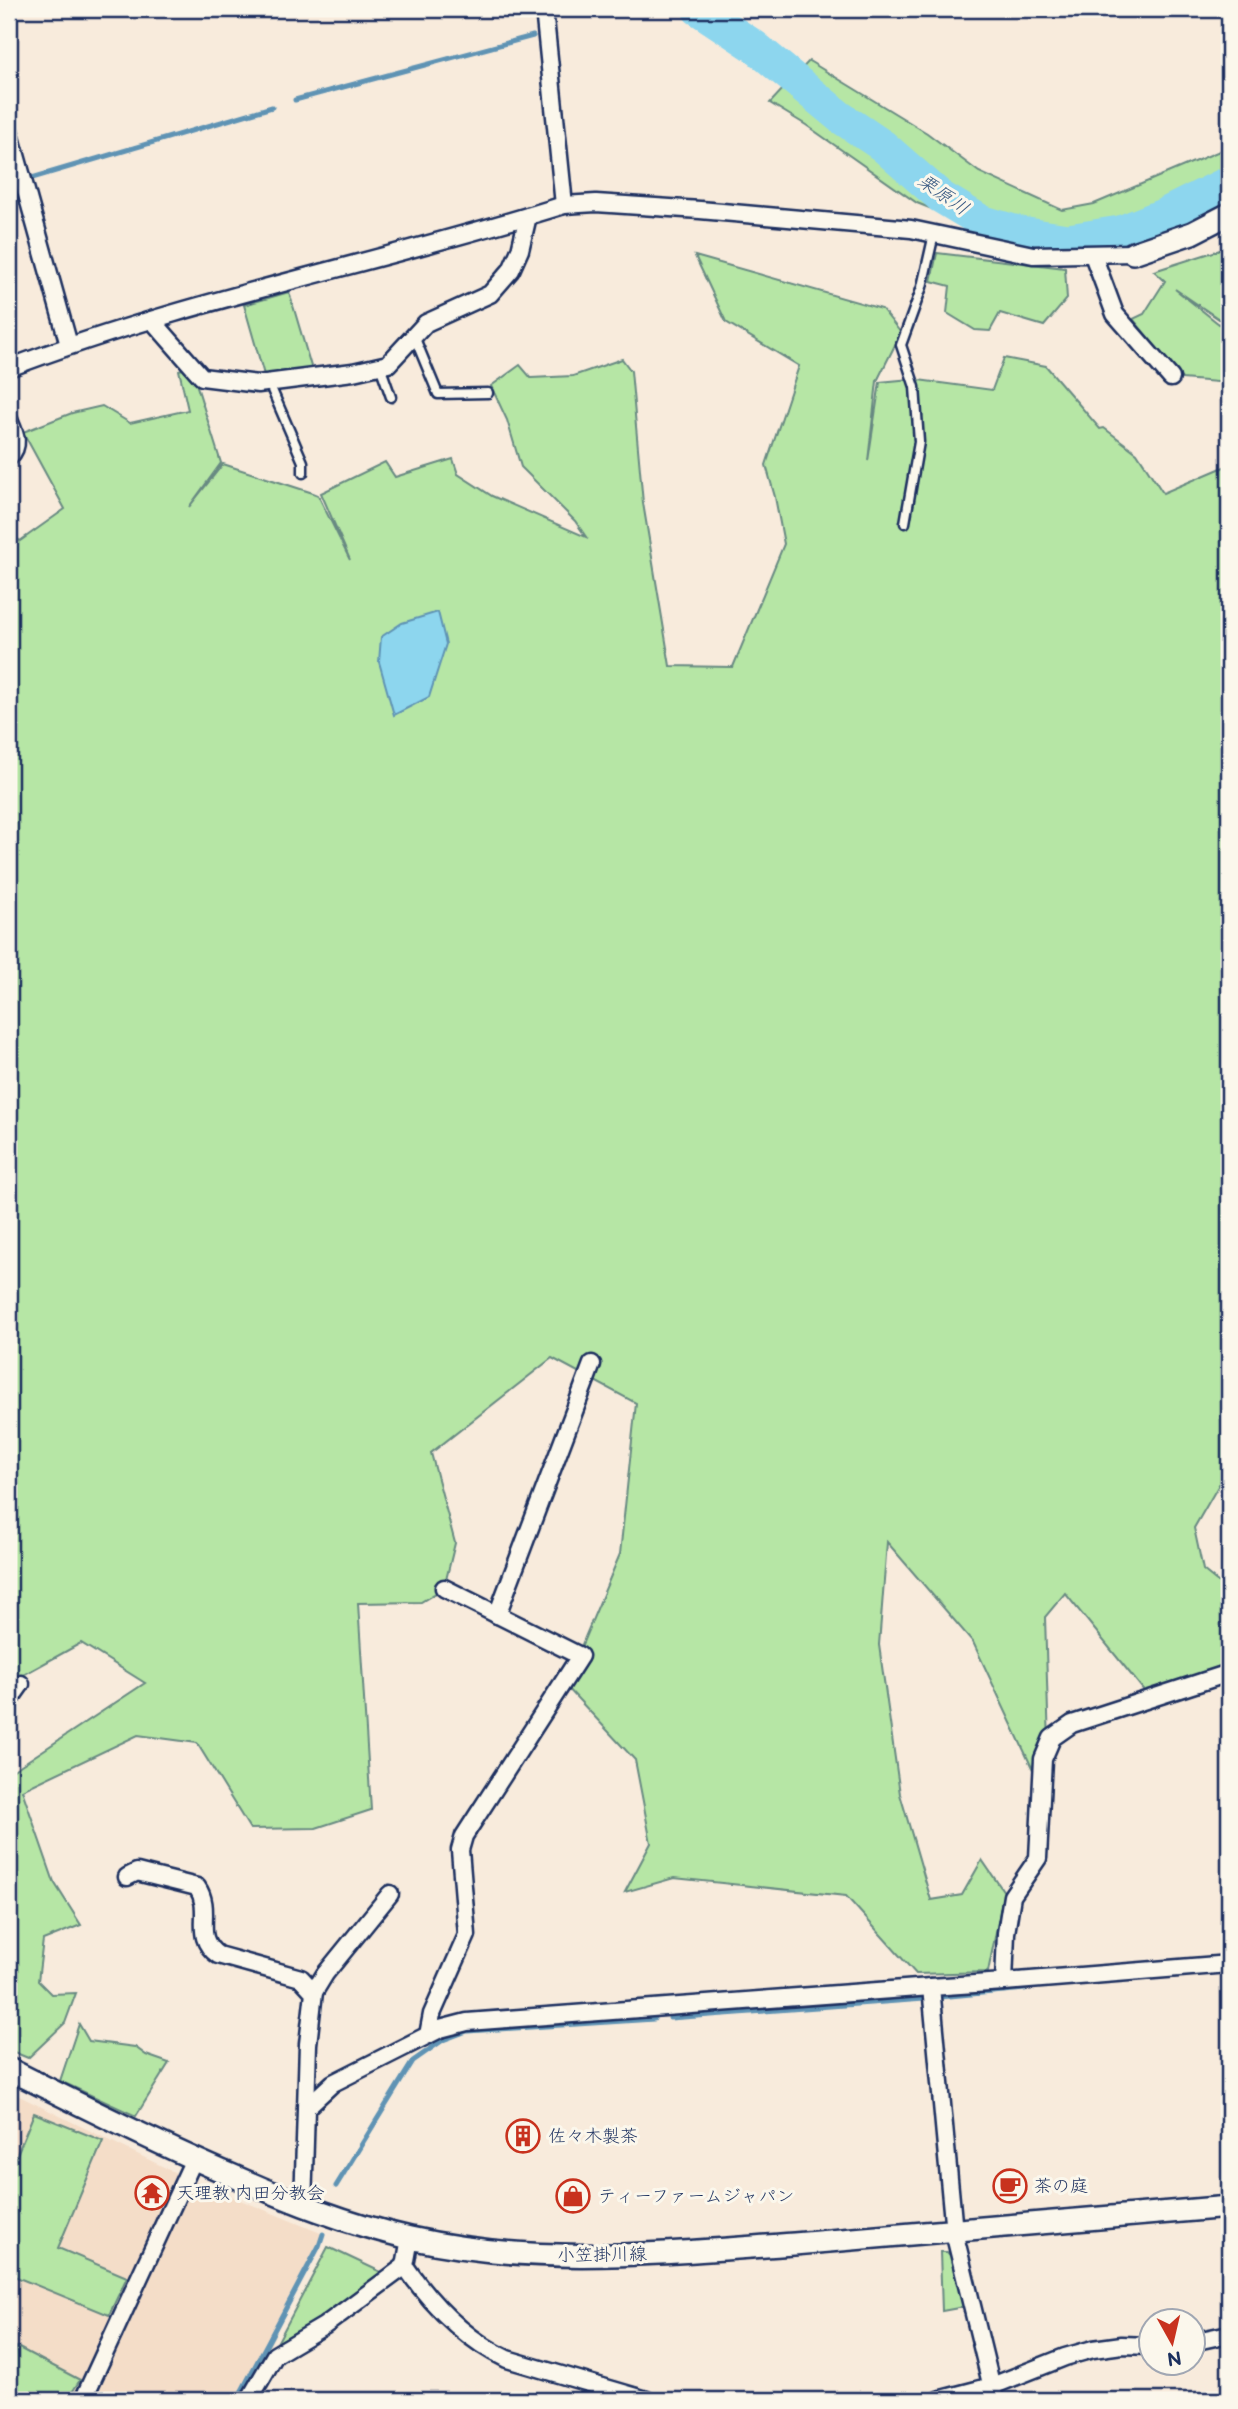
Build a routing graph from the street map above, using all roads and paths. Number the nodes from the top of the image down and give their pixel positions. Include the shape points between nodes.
1 (544, 9) edge
2 (9, 130) edge
3 (564, 205) junction
4 (1229, 214) edge
5 (528, 216) junction
6 (933, 234) junction
7 (1133, 253) joint
8 (1093, 255) junction
9 (152, 320) junction
10 (414, 336) junction
11 (69, 345) junction
12 (380, 366) junction
13 (9, 368) edge
14 (1171, 377) dead end
15 (269, 383) junction
16 (488, 393) dead end
17 (391, 397) dead end
18 (9, 420) edge
19 (9, 457) edge
20 (303, 472) dead end
21 (905, 523) dead end
22 (592, 1364) dead end
23 (444, 1588) dead end
24 (497, 1615) junction
25 (1229, 1673) edge
26 (21, 1684) dead end
27 (9, 1701) edge
28 (127, 1877) dead end
29 (390, 1894) dead end
30 (1229, 1964) edge
31 (1004, 1982) junction
32 (931, 1987) junction
33 (314, 1992) junction
34 (428, 2035) junction
35 (9, 2069) edge
36 (306, 2108) junction
37 (194, 2159) junction
38 (303, 2206) junction
39 (1229, 2207) edge
40 (954, 2232) junction
41 (410, 2238) junction
42 (405, 2266) junction
43 (1229, 2334) edge
44 (1206, 2339) edge
45 (1136, 2346) edge
46 (993, 2393) edge
47 (83, 2400) edge
48 (250, 2400) edge
49 (647, 2400) edge
50 (938, 2400) edge

1 - 3 street
2 - 11 street
3 - 5 street
3 - 6 street via 700,210
4 - 7 main road via 1192,233
5 - 9 street
5 - 10 street via 511,270 490,294 426,323
6 - 8 street via 1033,255
6 - 21 lane via 922,288 901,345 915,387 919,442
7 - 8 street
8 - 14 street via 1115,314
9 - 11 street
9 - 15 street via 202,377
10 - 12 street via 388,364
10 - 16 lane via 438,394
11 - 13 street
12 - 15 street
12 - 17 lane
15 - 20 lane via 303,462
18 - 19 street via 17,437
22 - 24 street
23 - 24 street
24 - 34 street via 580,1656 464,1836 460,1850 467,1935 432,2014
25 - 31 street via 1072,1724 1052,1738 1043,1759 1038,1858 1012,1896
26 - 27 street
28 - 33 street via 137,1872 197,1887 204,1897 204,1940 210,1949 301,1978
29 - 33 street
30 - 31 street
31 - 32 street
32 - 34 street via 467,2022
32 - 40 street
33 - 36 street
34 - 36 street via 333,2083
35 - 37 main road, 小笠掛川線
36 - 38 street
37 - 38 main road, 小笠掛川線
37 - 47 street
38 - 41 main road, 小笠掛川線
39 - 40 main road, 小笠掛川線
40 - 41 main road, 小笠掛川線 via 608,2256 512,2254
40 - 46 street
41 - 42 street
42 - 48 street via 324,2326 275,2355
42 - 49 street via 436,2306 486,2349
43 - 44 street
45 - 46 street via 1093,2348 1065,2357
46 - 50 street

